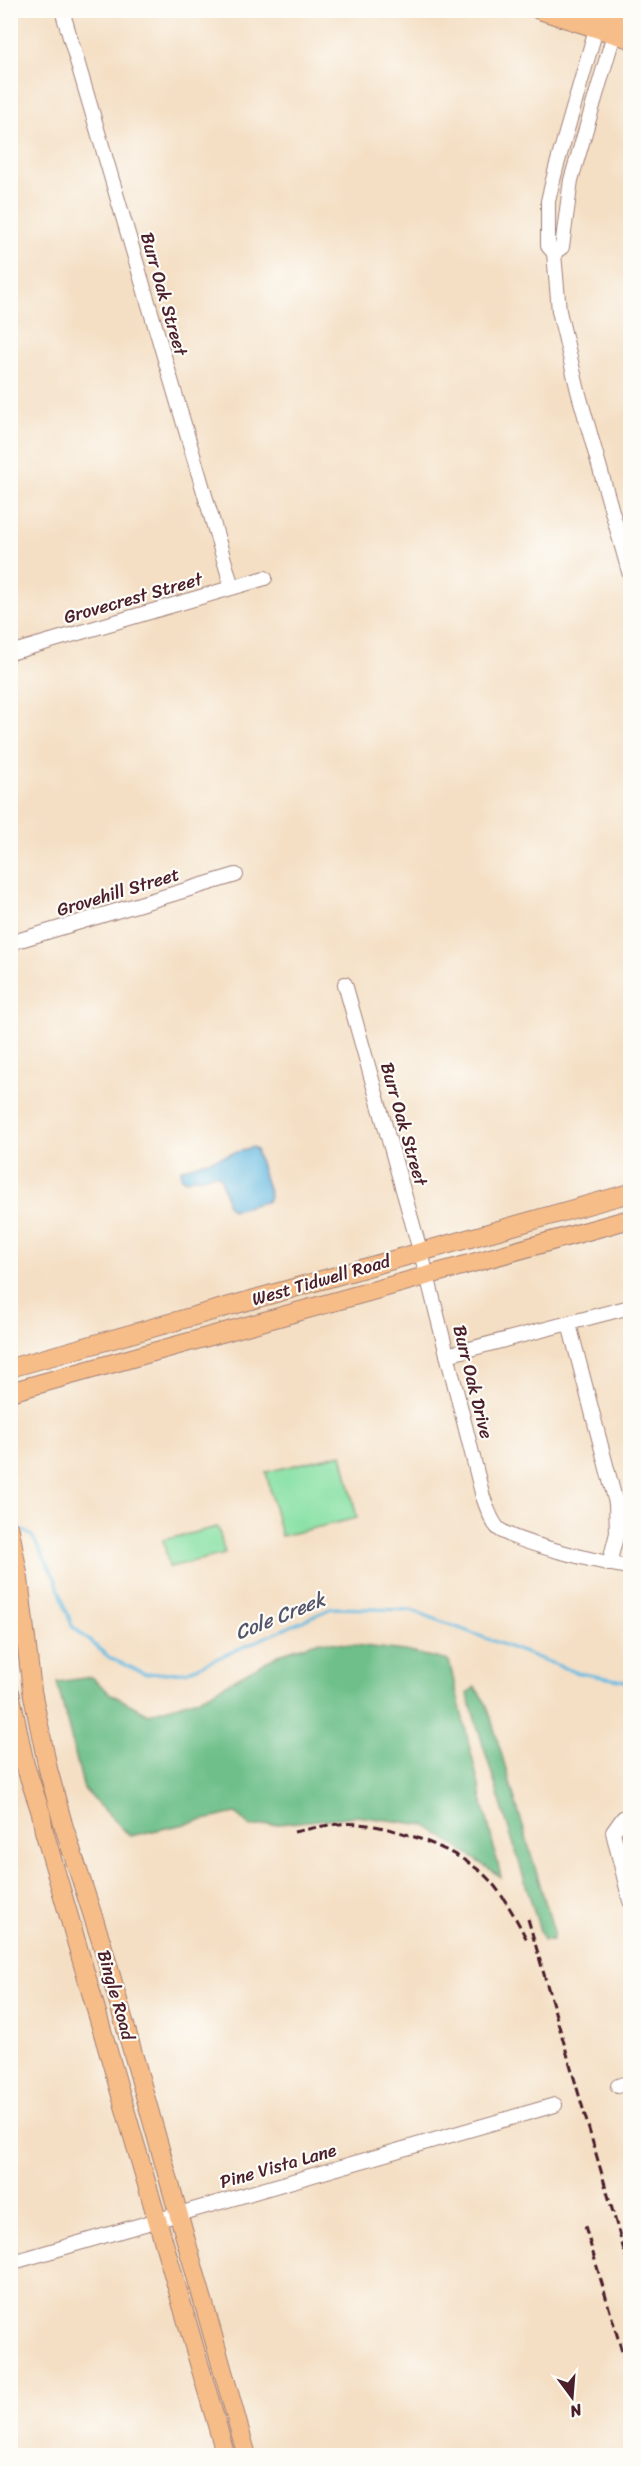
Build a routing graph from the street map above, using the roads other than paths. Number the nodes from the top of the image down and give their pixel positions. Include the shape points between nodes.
1 (62, 10) edge
2 (539, 10) edge
3 (583, 10) edge
4 (596, 29) junction
5 (625, 33) edge
6 (561, 149) junction
7 (578, 156) junction
8 (554, 254) junction
9 (630, 574) edge
10 (265, 578) dead end
11 (232, 587) junction
12 (10, 653) edge
13 (236, 875) dead end
14 (10, 943) edge
15 (345, 984) dead end
16 (630, 1192) edge
17 (630, 1219) edge
18 (421, 1252) junction
19 (428, 1275) junction
20 (256, 1298) junction
21 (630, 1307) edge
22 (262, 1321) junction
23 (569, 1324) junction
24 (135, 1332) junction
25 (143, 1354) junction
26 (447, 1355) junction
27 (10, 1368) edge
28 (10, 1392) edge
29 (10, 1530) edge
30 (609, 1564) junction
31 (630, 1567) edge
32 (17, 1616) edge
33 (10, 1692) edge
34 (630, 1814) edge
35 (63, 1824) junction
36 (44, 1831) junction
37 (630, 1901) edge
38 (121, 2013) junction
39 (99, 2020) junction
40 (555, 2105) dead end
41 (179, 2214) junction
42 (157, 2220) junction
43 (10, 2263) edge
44 (231, 2398) junction
45 (211, 2404) junction
46 (226, 2456) edge
47 (247, 2456) edge

1 - 11 street, Burr Oak Street
2 - 4 main road
3 - 5 highway
4 - 5 main road
4 - 6 street
5 - 7 street
6 - 7 street
6 - 8 street via 548,201 548,246
7 - 8 street via 562,246
8 - 9 street via 559,311 578,391
10 - 11 street, Grovecrest Street
11 - 12 street, Grovecrest Street
13 - 14 street, Grovehill Street
15 - 18 street, Burr Oak Street
16 - 18 main road, West Tidwell Road
17 - 19 main road, West Tidwell Road
18 - 19 street, Burr Oak Street
18 - 20 main road, West Tidwell Road
19 - 22 main road, West Tidwell Road
19 - 26 street, Burr Oak Drive
20 - 22 main road
20 - 24 main road, West Tidwell Road
21 - 23 street
22 - 25 main road, West Tidwell Road
23 - 26 street
23 - 30 street via 616,1503 617,1533
24 - 25 main road
24 - 27 main road, West Tidwell Road
25 - 28 main road, West Tidwell Road
26 - 30 street, Burr Oak Drive via 483,1497 498,1528 516,1538
29 - 32 main road, Bingle Road
30 - 31 street, Burr Oak Drive
32 - 35 main road, Bingle Road
33 - 36 main road, Bingle Road
34 - 37 street via 613,1832
35 - 36 main road
35 - 38 main road, Bingle Road
36 - 39 main road, Bingle Road
38 - 39 main road
38 - 41 main road, Bingle Road
39 - 42 main road, Bingle Road
40 - 41 street, Pine Vista Lane
41 - 42 street, Pine Vista Lane
41 - 44 main road, Bingle Road
42 - 43 street, Pine Vista Lane
42 - 45 main road, Bingle Road
44 - 45 main road
44 - 47 main road, Bingle Road
45 - 46 main road, Bingle Road

